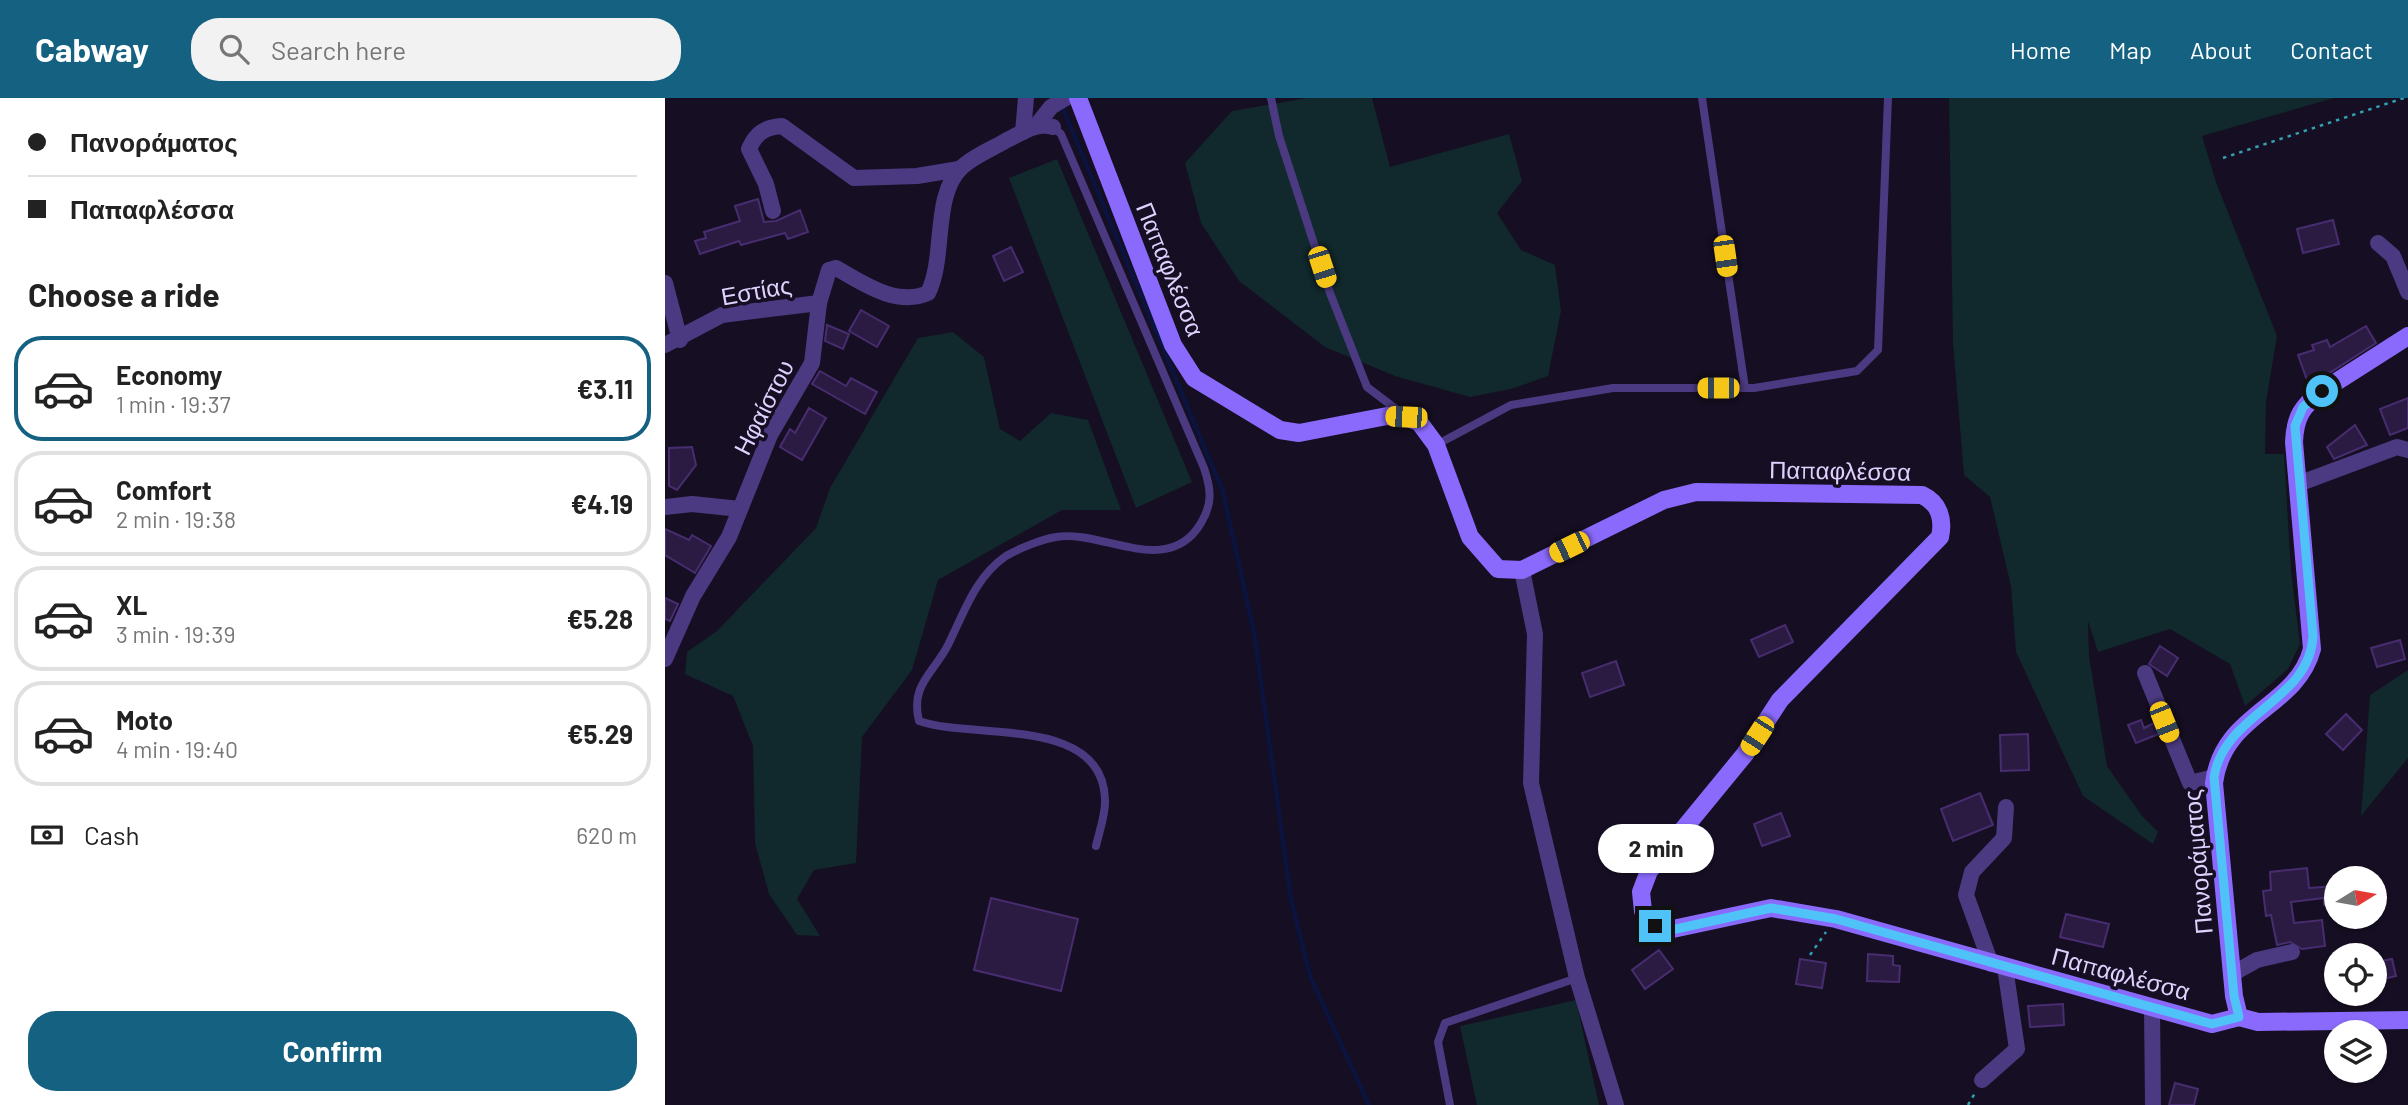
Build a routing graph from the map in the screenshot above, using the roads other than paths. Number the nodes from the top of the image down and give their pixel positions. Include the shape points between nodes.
1 (1027, 98) edge
2 (1066, 98) edge
3 (1078, 98) edge
4 (1271, 98) edge
5 (1702, 98) edge
6 (1888, 98) edge
7 (1037, 128) junction
8 (959, 169) junction
9 (773, 211) dead end
10 (2378, 243) dead end
11 (665, 283) edge
12 (2408, 292) edge
13 (819, 303) junction
14 (2408, 335) edge
15 (672, 343) edge
16 (1745, 388) junction
17 (1406, 417) junction
18 (1436, 445) junction
19 (2408, 450) edge
20 (2298, 484) junction
21 (665, 507) edge
22 (740, 509) junction
23 (1522, 570) junction
24 (672, 630) edge
25 (665, 659) edge
26 (2145, 673) dead end
27 (2214, 777) junction
28 (2006, 807) dead end
29 (1096, 846) dead end
30 (2292, 952) dead end
31 (1998, 965) junction
32 (2232, 974) junction
33 (1577, 978) junction
34 (2152, 1007) junction
35 (2239, 1017) junction
36 (2408, 1020) edge
37 (1982, 1080) dead end
38 (1450, 1105) edge
39 (1616, 1105) edge
40 (2153, 1105) edge

1 - 7 street
2 - 7 street via 1051,107
3 - 17 street, Παπαφλέσσα via 1173,345 1194,378 1280,430 1299,433 1387,416
4 - 17 lane via 1330,293 1367,387
5 - 16 lane
6 - 16 lane via 1878,350 1857,371
7 - 8 street
7 - 29 lane via 1061,134 1204,468 1212,491 1209,508 1192,534 1156,550 1136,551 1080,537 1055,537 1006,556 969,596 947,647 917,692 916,708 919,721 939,728 1028,734 1078,751 1103,778 1106,801
8 - 9 street via 854,178 782,126 767,127 754,138 750,149
8 - 13 street, Ηφαίστου via 947,194 936,278 928,293 906,298 872,289 836,268 829,270
10 - 12 street via 2393,256
11 - 15 street
13 - 15 street, Εστίας via 722,315
13 - 22 street, Ηφαίστου via 812,363 771,435
14 - 20 street, Πανοράματος via 2303,407 2295,426
16 - 18 lane via 1613,388 1511,405
17 - 18 street via 1419,422
18 - 23 street via 1475,545 1498,569
19 - 20 street via 2397,447
20 - 27 street, Πανοράματος via 2313,636 2310,658 2294,683 2231,737 2220,753
21 - 22 street via 692,504
22 - 24 street, Ηφαίστου via 729,537
23 - 31 street, Παπαφλέσσα via 1680,495 1922,495 1931,499 1941,516 1940,537 1780,700 1745,754 1649,871 1641,901 1649,922 1668,930 1782,908
23 - 33 street via 1535,634 1531,783
24 - 25 street, Ηφαίστου
26 - 27 street via 2190,783
27 - 32 street, Πανοράματος
28 - 31 street via 2004,838 1972,873 1966,895
30 - 32 street via 2257,960
31 - 34 street, Παπαφλέσσα
31 - 37 street via 2017,1049
32 - 35 street, Πανοράματος
33 - 38 lane via 1445,1023 1439,1042
33 - 39 street
34 - 35 street, Παπαφλέσσα via 2212,1024
34 - 40 street
35 - 36 street via 2257,1023

